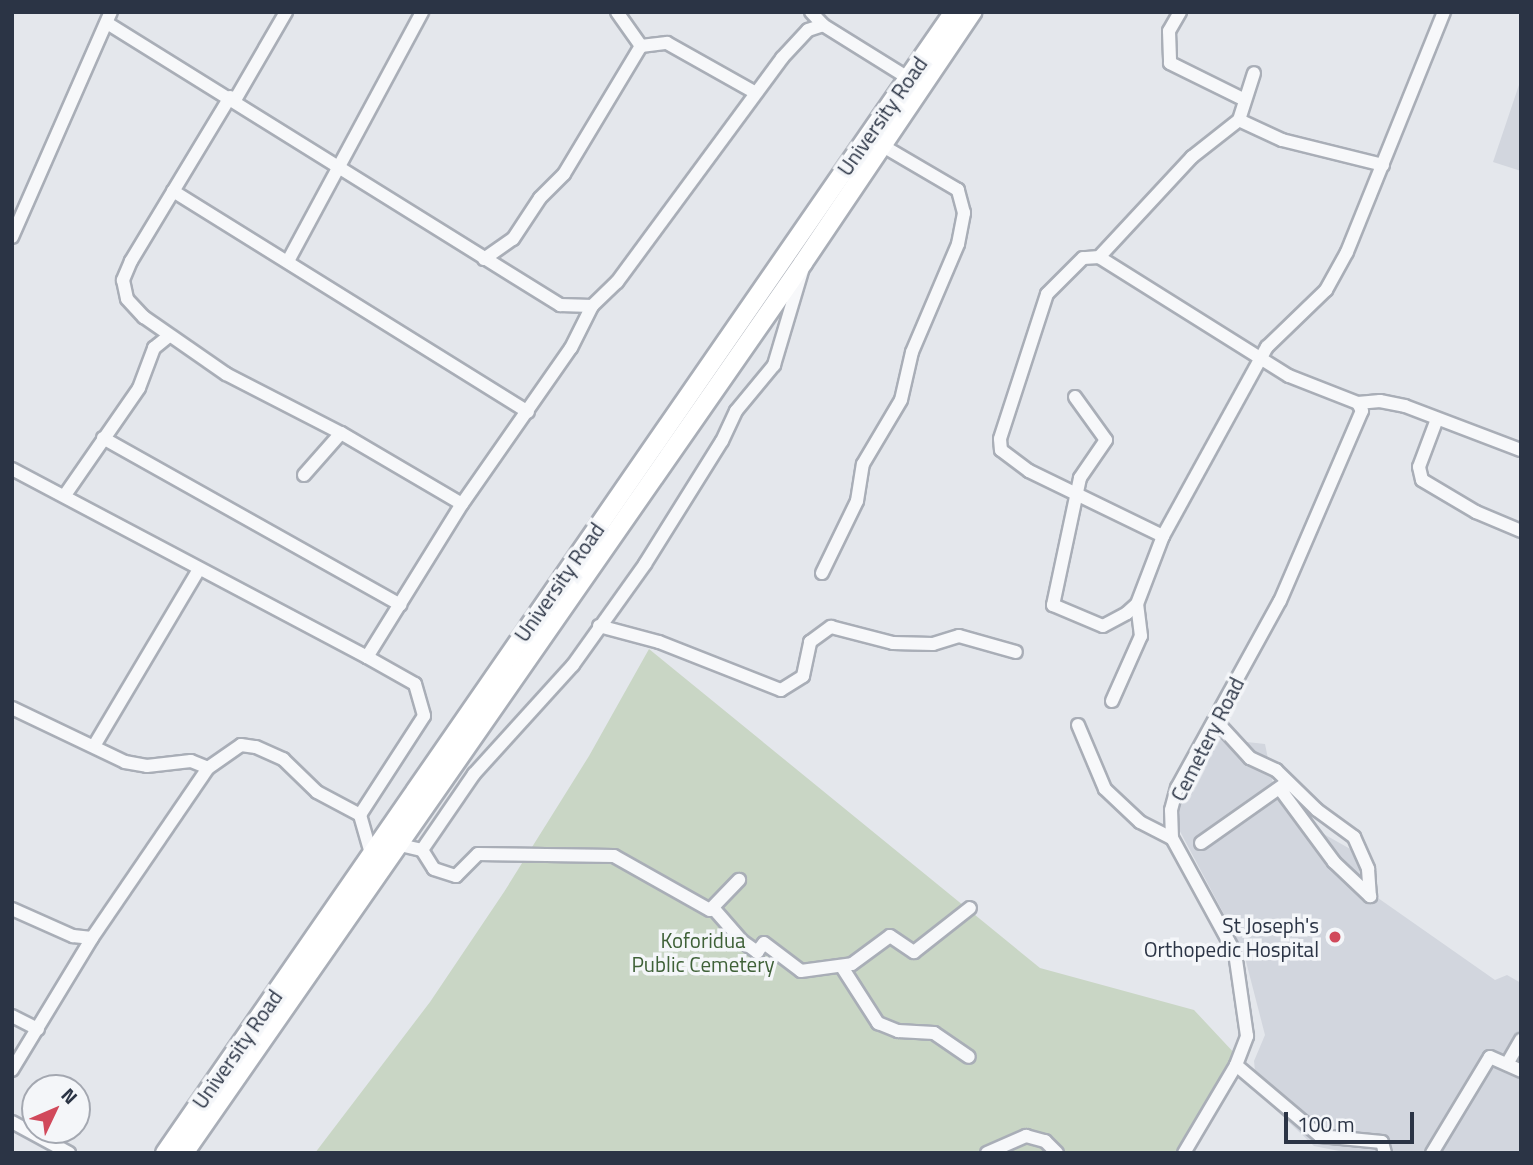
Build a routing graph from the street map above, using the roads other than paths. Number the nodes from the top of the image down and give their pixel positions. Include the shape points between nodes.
1 (286, 12) edge
2 (422, 12) edge
3 (617, 12) edge
4 (811, 12) edge
5 (954, 12) edge
6 (972, 12) edge
7 (1180, 12) edge
8 (1444, 12) edge
9 (109, 18) edge
10 (822, 25) junction
11 (641, 46) junction
12 (1254, 73) dead end
13 (908, 78) junction
14 (756, 93) junction
15 (233, 98) junction
16 (1243, 99) junction
17 (1239, 120) junction
18 (883, 146) junction
19 (1383, 165) junction
20 (337, 166) junction
21 (173, 191) junction
22 (12, 237) edge
23 (1100, 257) junction
24 (484, 259) junction
25 (288, 261) junction
26 (803, 263) junction
27 (592, 306) junction
28 (169, 336) junction
29 (1260, 358) junction
30 (1075, 397) dead end
31 (1358, 403) junction
32 (528, 412) junction
33 (1437, 419) junction
34 (341, 433) junction
35 (103, 438) junction
36 (1521, 450) edge
37 (12, 469) edge
38 (304, 475) dead end
39 (1078, 494) junction
40 (65, 495) junction
41 (462, 504) junction
42 (1521, 531) edge
43 (1163, 536) junction
44 (199, 569) junction
45 (822, 573) dead end
46 (1137, 604) junction
47 (400, 605) junction
48 (599, 626) junction
49 (1016, 652) dead end
50 (367, 657) junction
51 (1112, 701) dead end
52 (12, 708) edge
53 (1217, 722) junction
54 (1078, 725) dead end
55 (94, 746) junction
56 (208, 768) junction
57 (1286, 783) junction
58 (360, 815) junction
59 (1172, 838) junction
60 (1201, 843) dead end
61 (400, 845) junction
62 (422, 850) junction
63 (370, 851) junction
64 (739, 880) dead end
65 (714, 908) junction
66 (970, 908) dead end
67 (12, 909) edge
68 (92, 938) junction
69 (842, 967) junction
70 (12, 1016) edge
71 (38, 1029) junction
72 (1521, 1040) edge
73 (968, 1057) dead end
74 (1507, 1064) junction
75 (1237, 1065) junction
76 (12, 1070) edge
77 (1521, 1071) edge
78 (12, 1122) edge
79 (1436, 1151) edge
80 (69, 1153) edge
81 (165, 1153) edge
82 (184, 1153) edge
83 (986, 1153) edge
84 (1057, 1153) edge
85 (1184, 1153) edge
86 (1385, 1153) edge

1 - 15 street
2 - 20 street
3 - 11 street
4 - 10 street
5 - 13 highway, University Road
6 - 18 highway, University Road
7 - 16 street via 1169,31 1170,63
8 - 19 street
9 - 15 street
9 - 22 street
10 - 13 street
10 - 14 street via 808,30
11 - 14 street via 667,43
11 - 24 street via 564,174 540,198 513,239
12 - 16 street
13 - 63 highway, University Road
14 - 27 street via 617,282
15 - 20 street
15 - 21 street
16 - 17 street
17 - 19 street via 1282,140
17 - 23 street via 1192,157
18 - 26 highway, University Road
18 - 45 street via 958,190 964,213 958,244 912,352 901,400 863,464 857,501
19 - 29 street via 1326,290 1280,332
20 - 24 street
20 - 25 street
21 - 25 street
21 - 28 street via 123,281 127,299
23 - 29 street
23 - 39 street via 1083,258 1047,294 1000,439 1006,457
24 - 27 street via 560,305
25 - 32 street
26 - 48 street via 774,365 736,411 700,477
26 - 61 highway, University Road
27 - 32 street via 571,348
28 - 34 street via 226,374
28 - 35 street via 154,348 139,388
29 - 31 street via 1289,376
29 - 43 street
30 - 39 street via 1106,440 1080,478
31 - 33 street via 1380,401
31 - 53 street, Cemetery Road via 1362,411 1280,601
32 - 41 street
33 - 36 street
33 - 42 street via 1419,467 1422,480 1476,512
34 - 38 street
34 - 41 street
35 - 40 street
35 - 47 street
37 - 40 street
39 - 43 street
39 - 46 street via 1054,605 1103,626
40 - 44 street
41 - 47 street
43 - 46 street
44 - 50 street
44 - 55 street
46 - 51 street via 1141,636
47 - 50 street
48 - 49 street via 659,642 781,690 803,676 810,642 831,627 893,643 933,644 959,636
48 - 62 street via 573,665 474,774
50 - 58 street via 415,684 424,716
52 - 55 street
53 - 57 street via 1250,758 1276,771
53 - 59 street, Cemetery Road via 1177,788 1169,824
54 - 59 street via 1105,789 1140,822
55 - 56 street via 125,762 147,766 191,761
56 - 58 street via 242,745 256,747 283,759 317,792
56 - 68 street
57 - 57 street via 1283,793 1334,862 1370,896 1368,869 1354,837
57 - 60 street
58 - 63 street
59 - 75 street via 1235,953 1247,1036
61 - 62 street
61 - 82 highway, University Road
62 - 65 street via 434,869 456,876 478,855 614,856
63 - 81 highway, University Road
64 - 65 street
65 - 69 street via 757,952 764,943 801,971
66 - 69 street via 914,952 890,936 871,953
67 - 68 street via 73,936
68 - 71 street
69 - 73 street via 878,1023 898,1031 934,1033
70 - 71 street
71 - 76 street
72 - 74 street
74 - 77 street
74 - 79 street via 1490,1057
75 - 85 street
75 - 86 street via 1320,1136 1382,1142
78 - 80 street
83 - 84 street via 1026,1136 1045,1141

